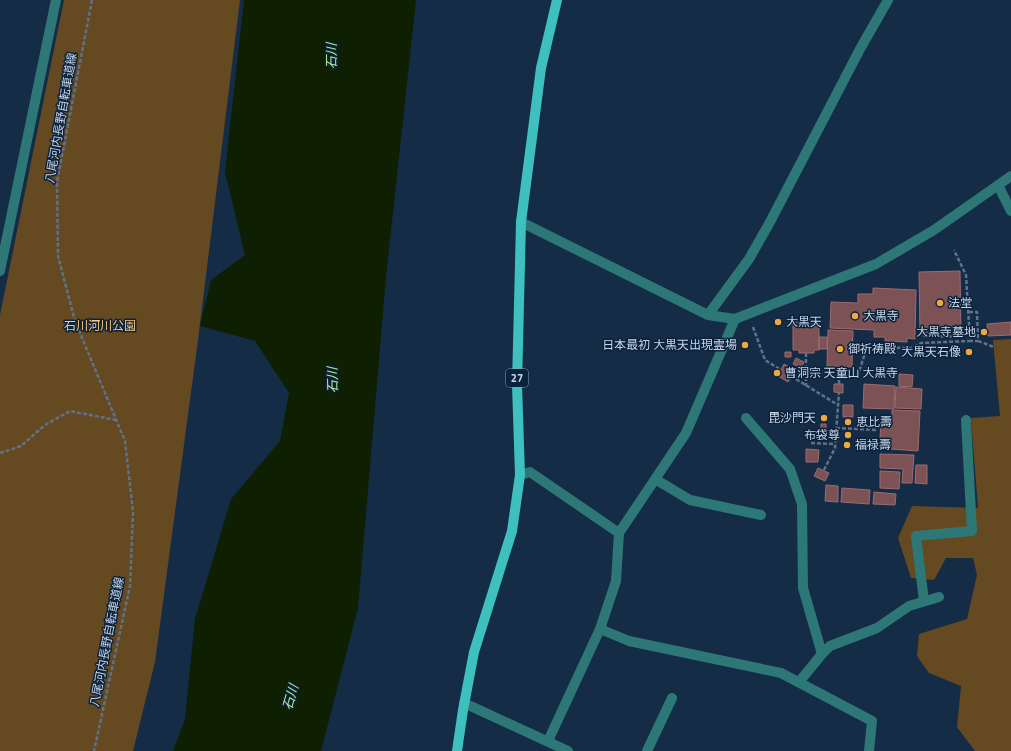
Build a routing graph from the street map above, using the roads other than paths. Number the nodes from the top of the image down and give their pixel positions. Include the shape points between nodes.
1 (56, 0) edge
2 (557, 0) edge
3 (888, 0) edge
4 (1011, 176) edge
5 (998, 185) junction
6 (1011, 211) edge
7 (521, 222) junction
8 (5, 228) edge
9 (0, 271) edge
10 (708, 315) junction
11 (735, 319) junction
12 (746, 418) dead end
13 (966, 420) dead end
14 (520, 475) junction
15 (655, 479) junction
16 (761, 515) dead end
17 (619, 533) junction
18 (939, 597) dead end
19 (924, 602) junction
20 (600, 629) junction
21 (822, 654) junction
22 (799, 682) junction
23 (672, 698) dead end
24 (464, 703) junction
25 (548, 741) junction
26 (457, 751) edge
27 (568, 751) edge
28 (647, 751) edge
29 (869, 751) edge

1 - 8 street
2 - 7 main road, 27 via 541,68
3 - 10 street via 749,259
4 - 5 street
5 - 6 street
5 - 11 street via 934,230 876,264
7 - 10 street
7 - 14 main road, 27 via 517,385
8 - 9 street
10 - 11 street
11 - 15 street via 686,433
12 - 21 street via 790,469 802,504 803,588
13 - 19 street via 972,531 916,536
14 - 17 street via 530,472
14 - 24 main road, 27 via 512,531 474,652
15 - 16 street via 690,500
15 - 17 street
17 - 20 street via 616,581
18 - 19 street
19 - 21 street via 909,606 877,628 830,646
20 - 22 street via 629,641 781,673
20 - 25 street
21 - 22 street
22 - 29 street via 872,721
23 - 28 street
24 - 25 street
24 - 26 main road, 27
25 - 27 street

